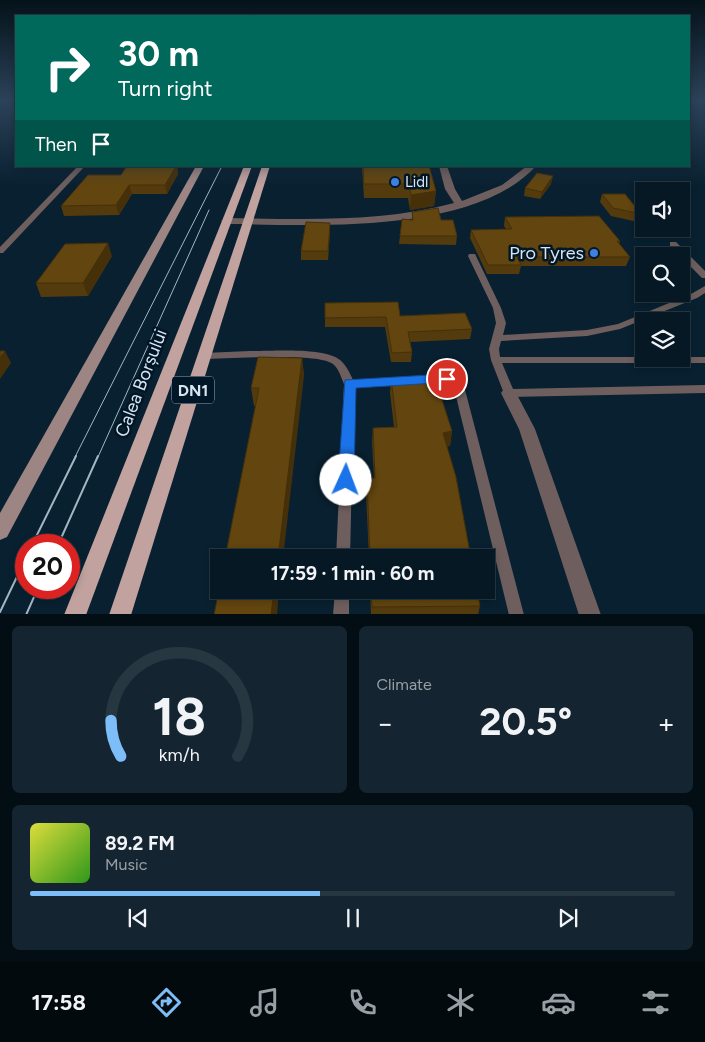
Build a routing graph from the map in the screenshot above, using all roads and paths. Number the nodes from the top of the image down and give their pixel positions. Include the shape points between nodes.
1 (81, 167) edge
2 (199, 167) edge
3 (248, 167) edge
4 (266, 167) edge
5 (443, 167) edge
6 (531, 167) edge
7 (460, 205) junction
8 (226, 221) junction
9 (247, 222) junction
10 (673, 244) dead end
11 (0, 251) edge
12 (472, 256) dead end
13 (705, 276) edge
14 (705, 289) edge
15 (497, 338) junction
16 (204, 356) junction
17 (496, 360) junction
18 (705, 360) edge
19 (349, 384) junction
20 (705, 388) edge
21 (509, 393) junction
22 (0, 531) edge
23 (343, 549) edge
24 (342, 599) edge
25 (75, 614) edge
26 (120, 614) edge
27 (341, 614) edge
28 (517, 614) edge
29 (590, 614) edge

1 - 11 lane
2 - 22 street
3 - 8 main road, Calea Borșului / DN1
4 - 9 main road, DN1
5 - 7 street via 450,189
6 - 7 street via 503,188
7 - 9 street via 422,215 380,219
8 - 9 street
8 - 25 main road, Calea Borșului / DN1
9 - 16 main road, DN1
10 - 13 lane
12 - 15 lane via 497,308 500,323
14 - 15 lane via 620,326 587,333
15 - 17 lane
16 - 19 lane via 313,355 333,359 342,367
16 - 26 main road, DN1
17 - 18 lane
17 - 21 lane
19 - 23 lane
19 - 28 lane via 447,379 459,386
20 - 21 lane
21 - 29 street via 527,430
24 - 27 lane

